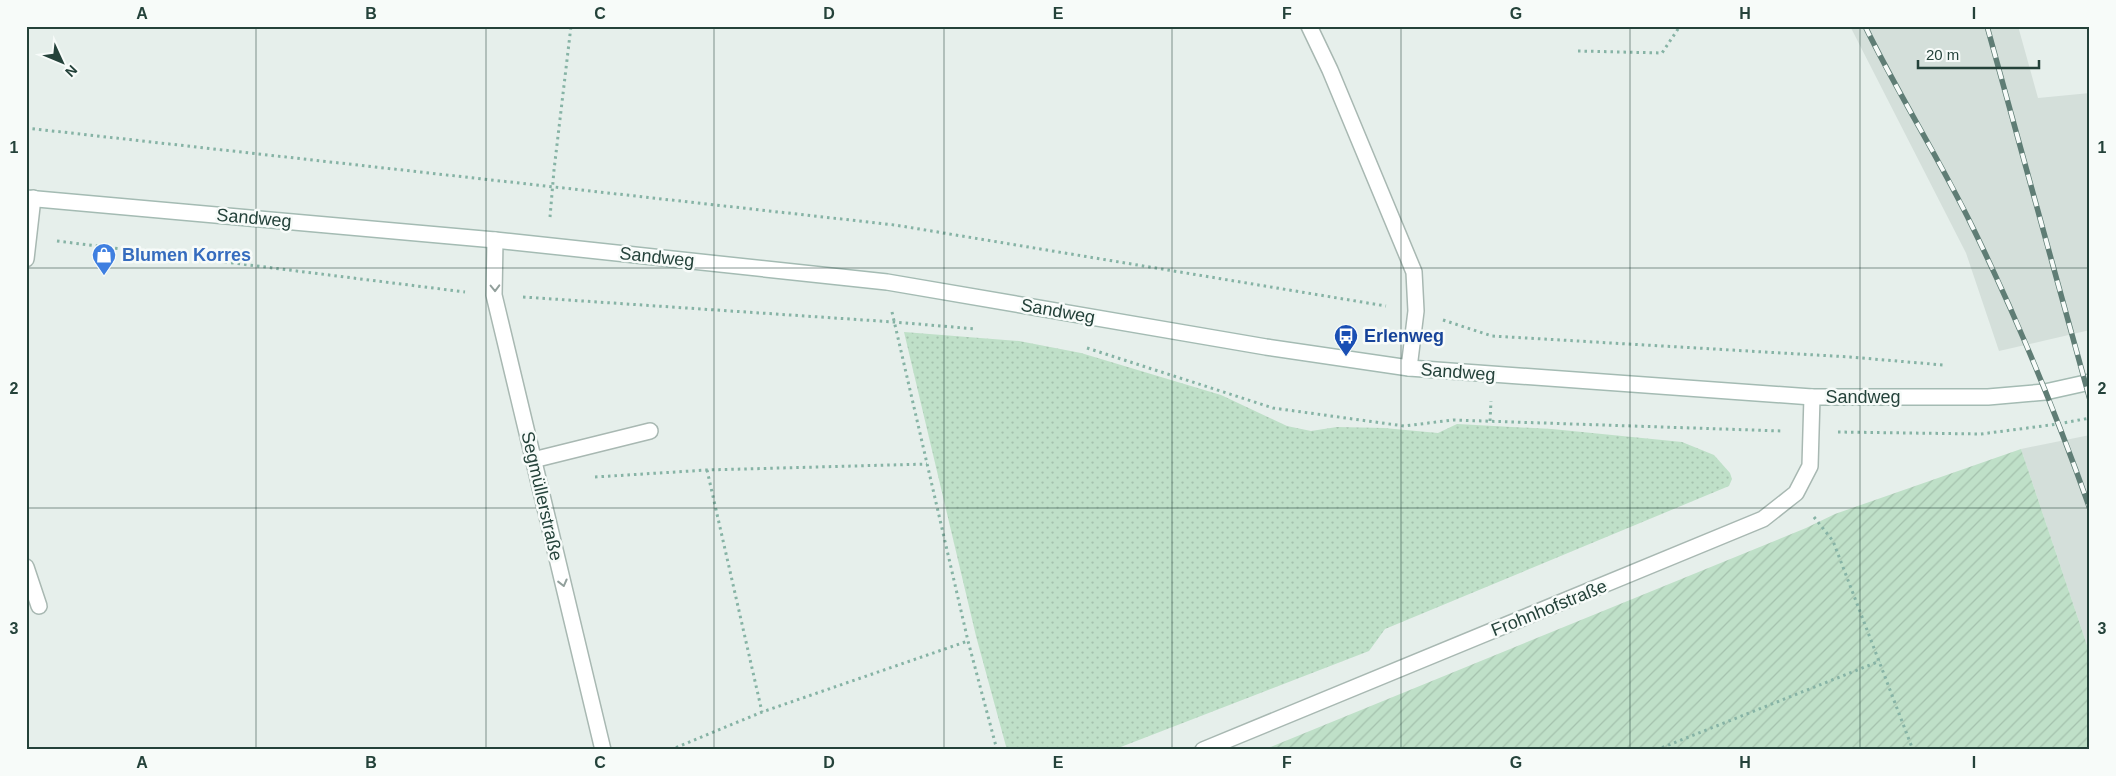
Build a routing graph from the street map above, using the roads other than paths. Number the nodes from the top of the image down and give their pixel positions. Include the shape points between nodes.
1 (1309, 26) edge
2 (30, 198) edge
3 (495, 240) junction
4 (26, 259) edge
5 (1409, 368) junction
6 (2090, 382) edge
7 (1812, 397) junction
8 (650, 431) dead end
9 (532, 460) junction
10 (26, 567) edge
11 (39, 606) dead end
12 (603, 750) edge
13 (1203, 750) edge

1 - 5 street via 1414,272 1416,311
2 - 3 street, Sandweg
2 - 4 street
3 - 5 street, Sandweg via 887,282 1266,347
3 -> 9 street, Segmüllerstraße via 494,296
5 - 7 street, Sandweg
6 - 7 street, Sandweg via 2045,392 1988,397
7 - 13 street, Frohnhofstraße via 1810,466 1796,493 1763,519
8 - 9 street
9 -> 12 street, Segmüllerstraße
10 - 11 street

